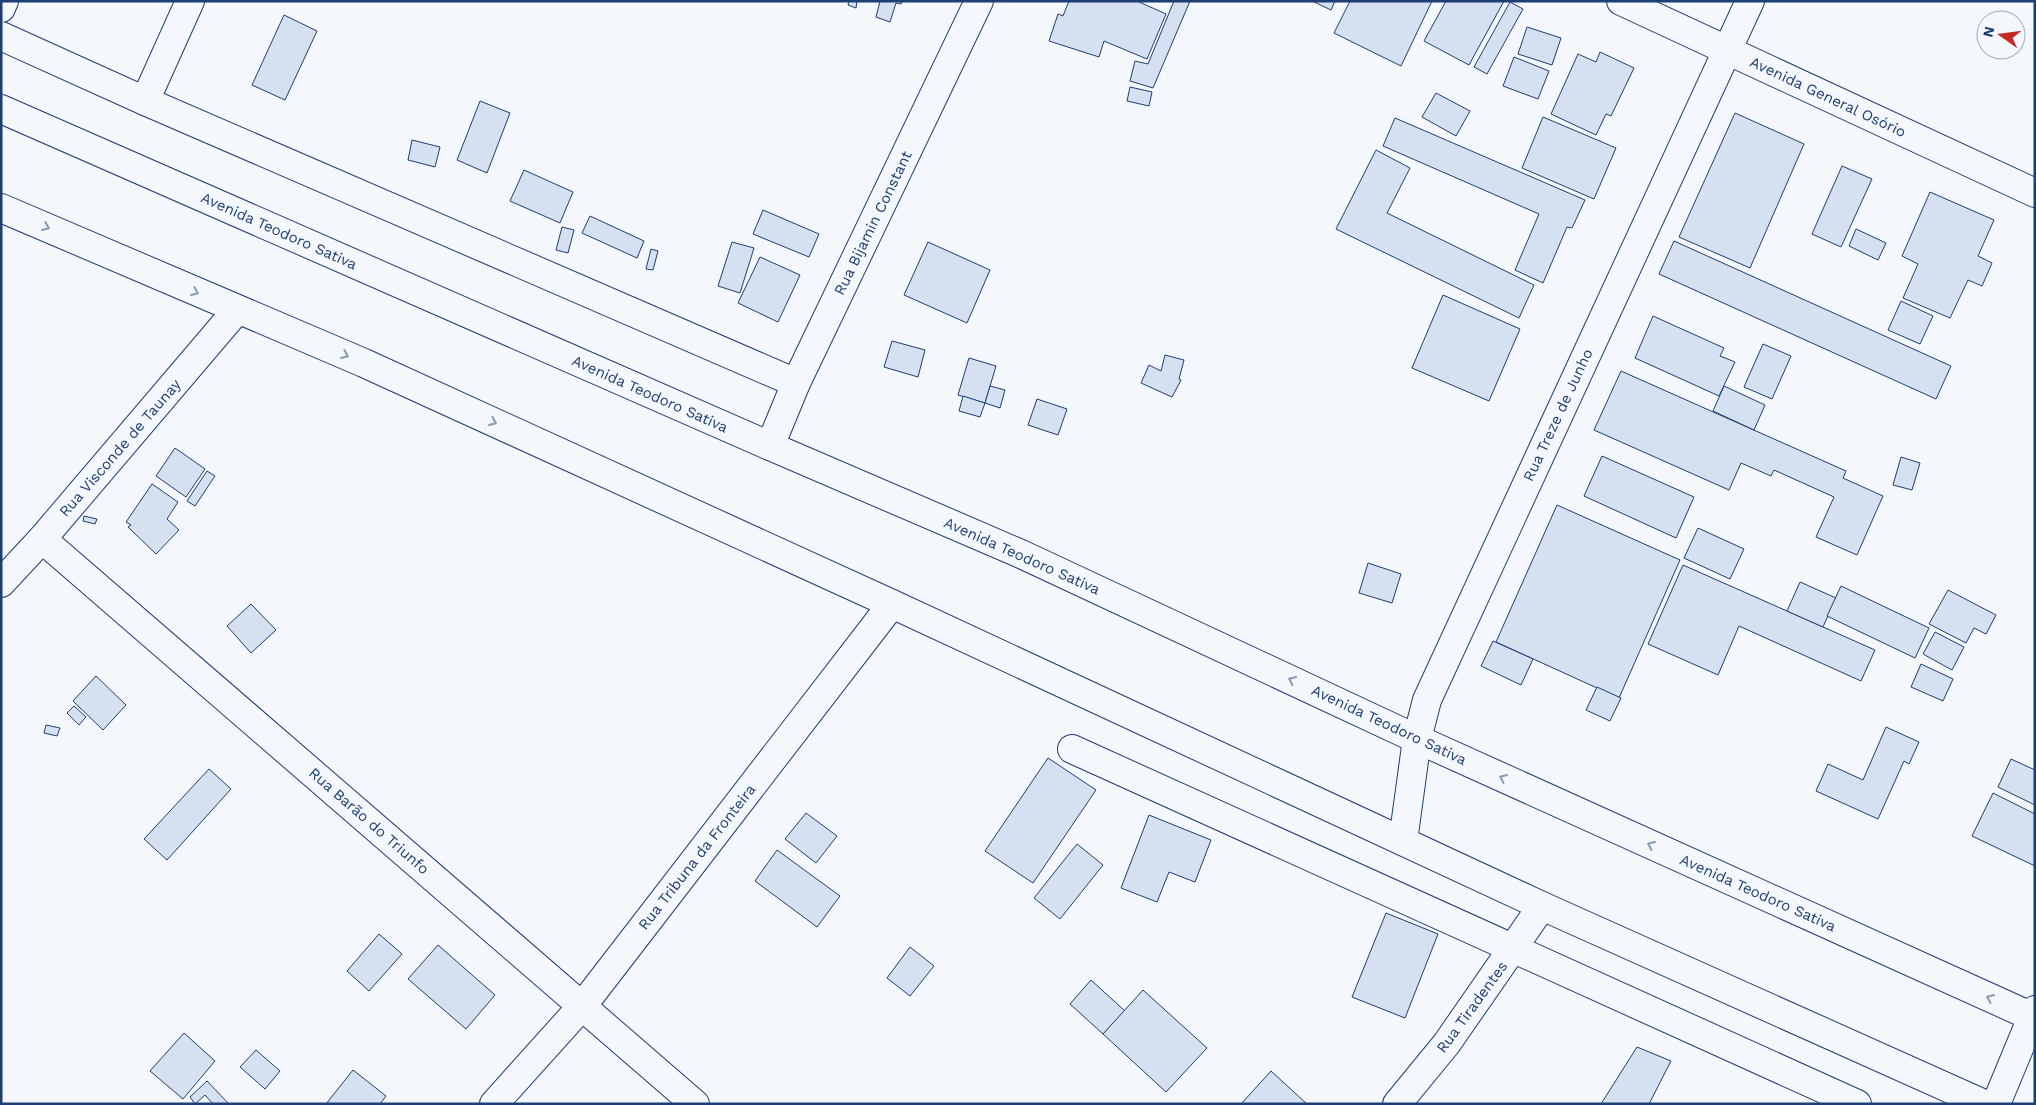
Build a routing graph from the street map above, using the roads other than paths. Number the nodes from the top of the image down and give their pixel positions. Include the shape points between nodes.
1 (4, 1) edge
2 (190, 1) edge
3 (979, 1) edge
4 (1621, 1) edge
5 (1750, 1) edge
6 (1, 8) edge
7 (1, 36) edge
8 (1726, 51) junction
9 (145, 101) junction
10 (1, 110) edge
11 (2035, 193) edge
12 (1, 208) edge
13 (237, 310) junction
14 (796, 384) junction
15 (770, 446) junction
16 (42, 538) junction
17 (1, 584) edge
18 (892, 604) junction
19 (1417, 739) junction
20 (1072, 749) dead end
21 (1403, 841) junction
22 (1542, 906) junction
23 (1514, 948) junction
24 (582, 1005) junction
25 (2034, 1015) edge
26 (494, 1104) edge
27 (695, 1104) edge
28 (1397, 1104) edge
29 (1857, 1104) edge
30 (1984, 1104) edge
31 (1996, 1104) edge

1 - 6 street
2 - 9 street
3 - 14 street, Rua Bijamin Constant
4 - 8 street, Avenida General Osório
5 - 8 street, Rua Treze de Junho
7 - 9 street
8 - 11 street, Avenida General Osório
8 - 19 street, Rua Treze de Junho via 1427,700
9 - 14 street
10 - 15 street, Avenida Teodoro Sativa
12 -> 13 street
13 - 16 street, Rua Visconde de Taunay
13 -> 18 street via 364,364
14 - 15 street, Rua Bijamin Constant
19 -> 15 street, Avenida Teodoro Sativa via 1021,554
16 - 17 street, Rua Visconde de Taunay
16 - 24 street, Rua Barão do Triunfo
18 - 21 street
18 - 24 street, Rua Tribuna da Fronteira
19 - 21 street, Rua Treze de Junho
25 -> 19 street, Avenida Teodoro Sativa
20 - 23 street
21 - 22 street
22 - 23 street, Rua Tiradentes
22 - 30 street
23 - 28 street, Rua Tiradentes via 1447,1044
23 - 29 street
24 - 26 street, Rua Tribuna da Fronteira
24 - 27 street, Rua Barão do Triunfo
25 - 31 street

